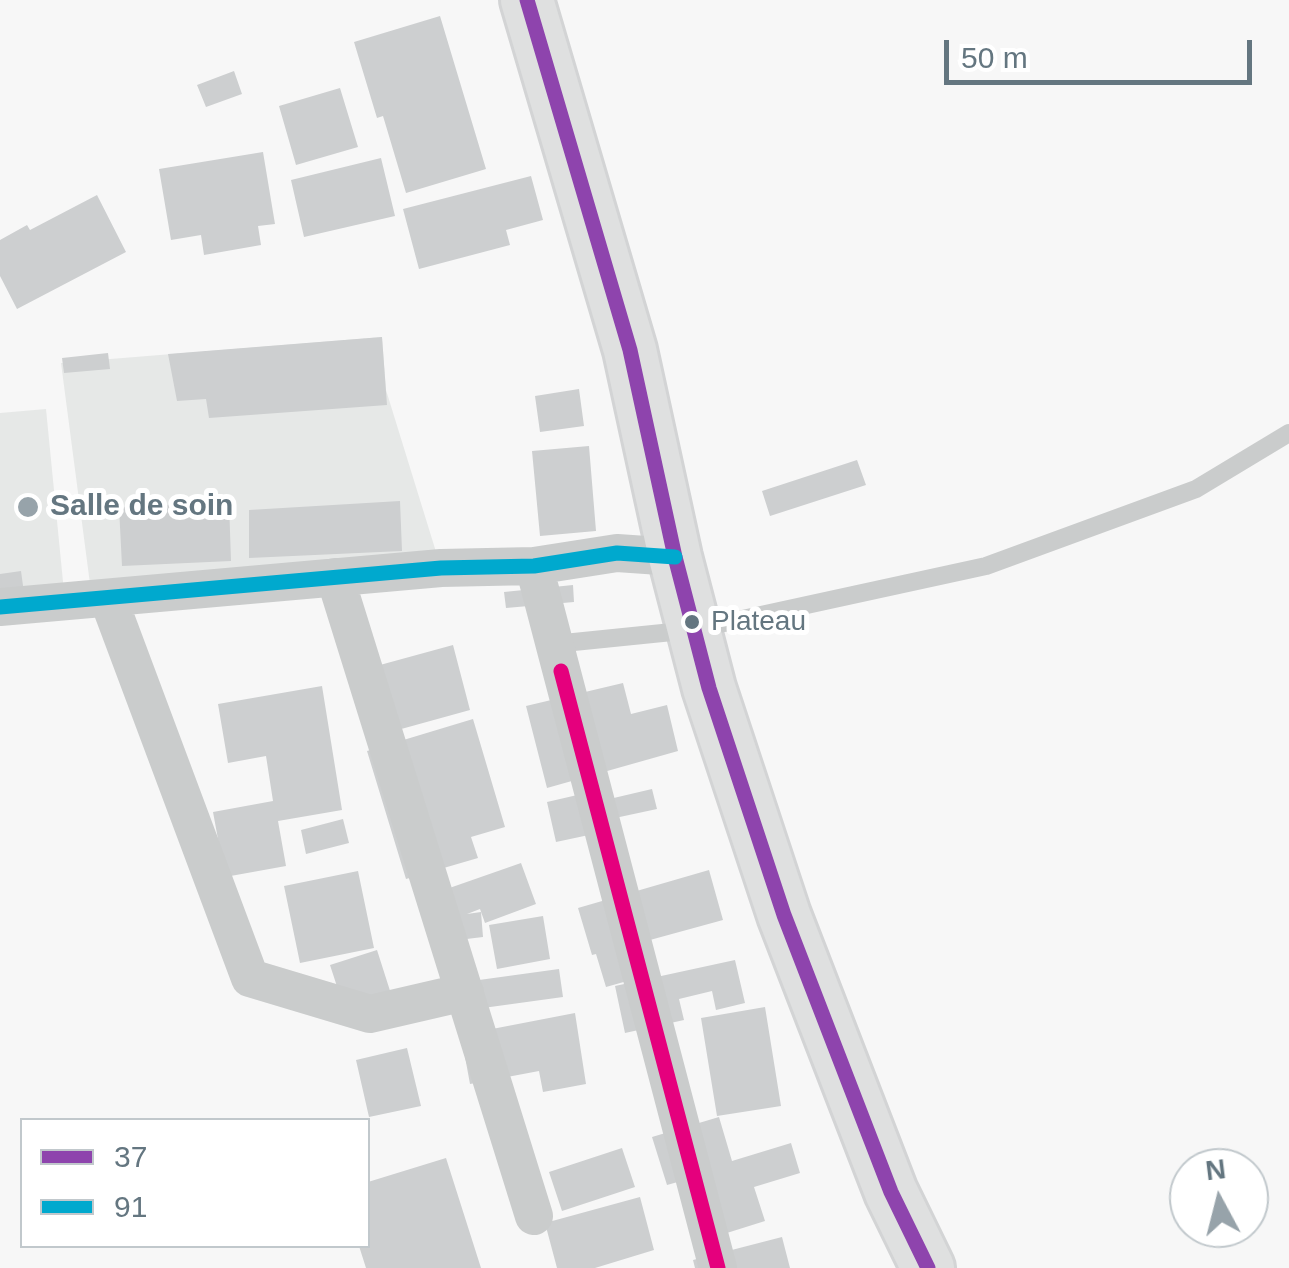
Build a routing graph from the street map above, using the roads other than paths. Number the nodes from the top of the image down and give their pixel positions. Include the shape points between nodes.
1 (527, 0) edge
2 (1289, 433) edge
3 (675, 557) junction
4 (534, 566) junction
5 (334, 577) junction
6 (108, 598) junction
7 (0, 607) edge
8 (692, 630) junction
9 (554, 644) junction
10 (465, 992) junction
11 (534, 1216) dead end
12 (718, 1268) edge
13 (928, 1268) edge

1 - 3 main road via 625,334
2 - 8 lane via 1196,489 986,566
3 - 4 street via 617,553
3 - 8 main road
4 - 5 street
4 - 9 street
5 - 6 street
5 - 10 street
6 - 7 street
6 - 10 street via 250,978 370,1014
8 - 9 lane
8 - 13 main road via 784,915
9 - 12 street
10 - 11 street

